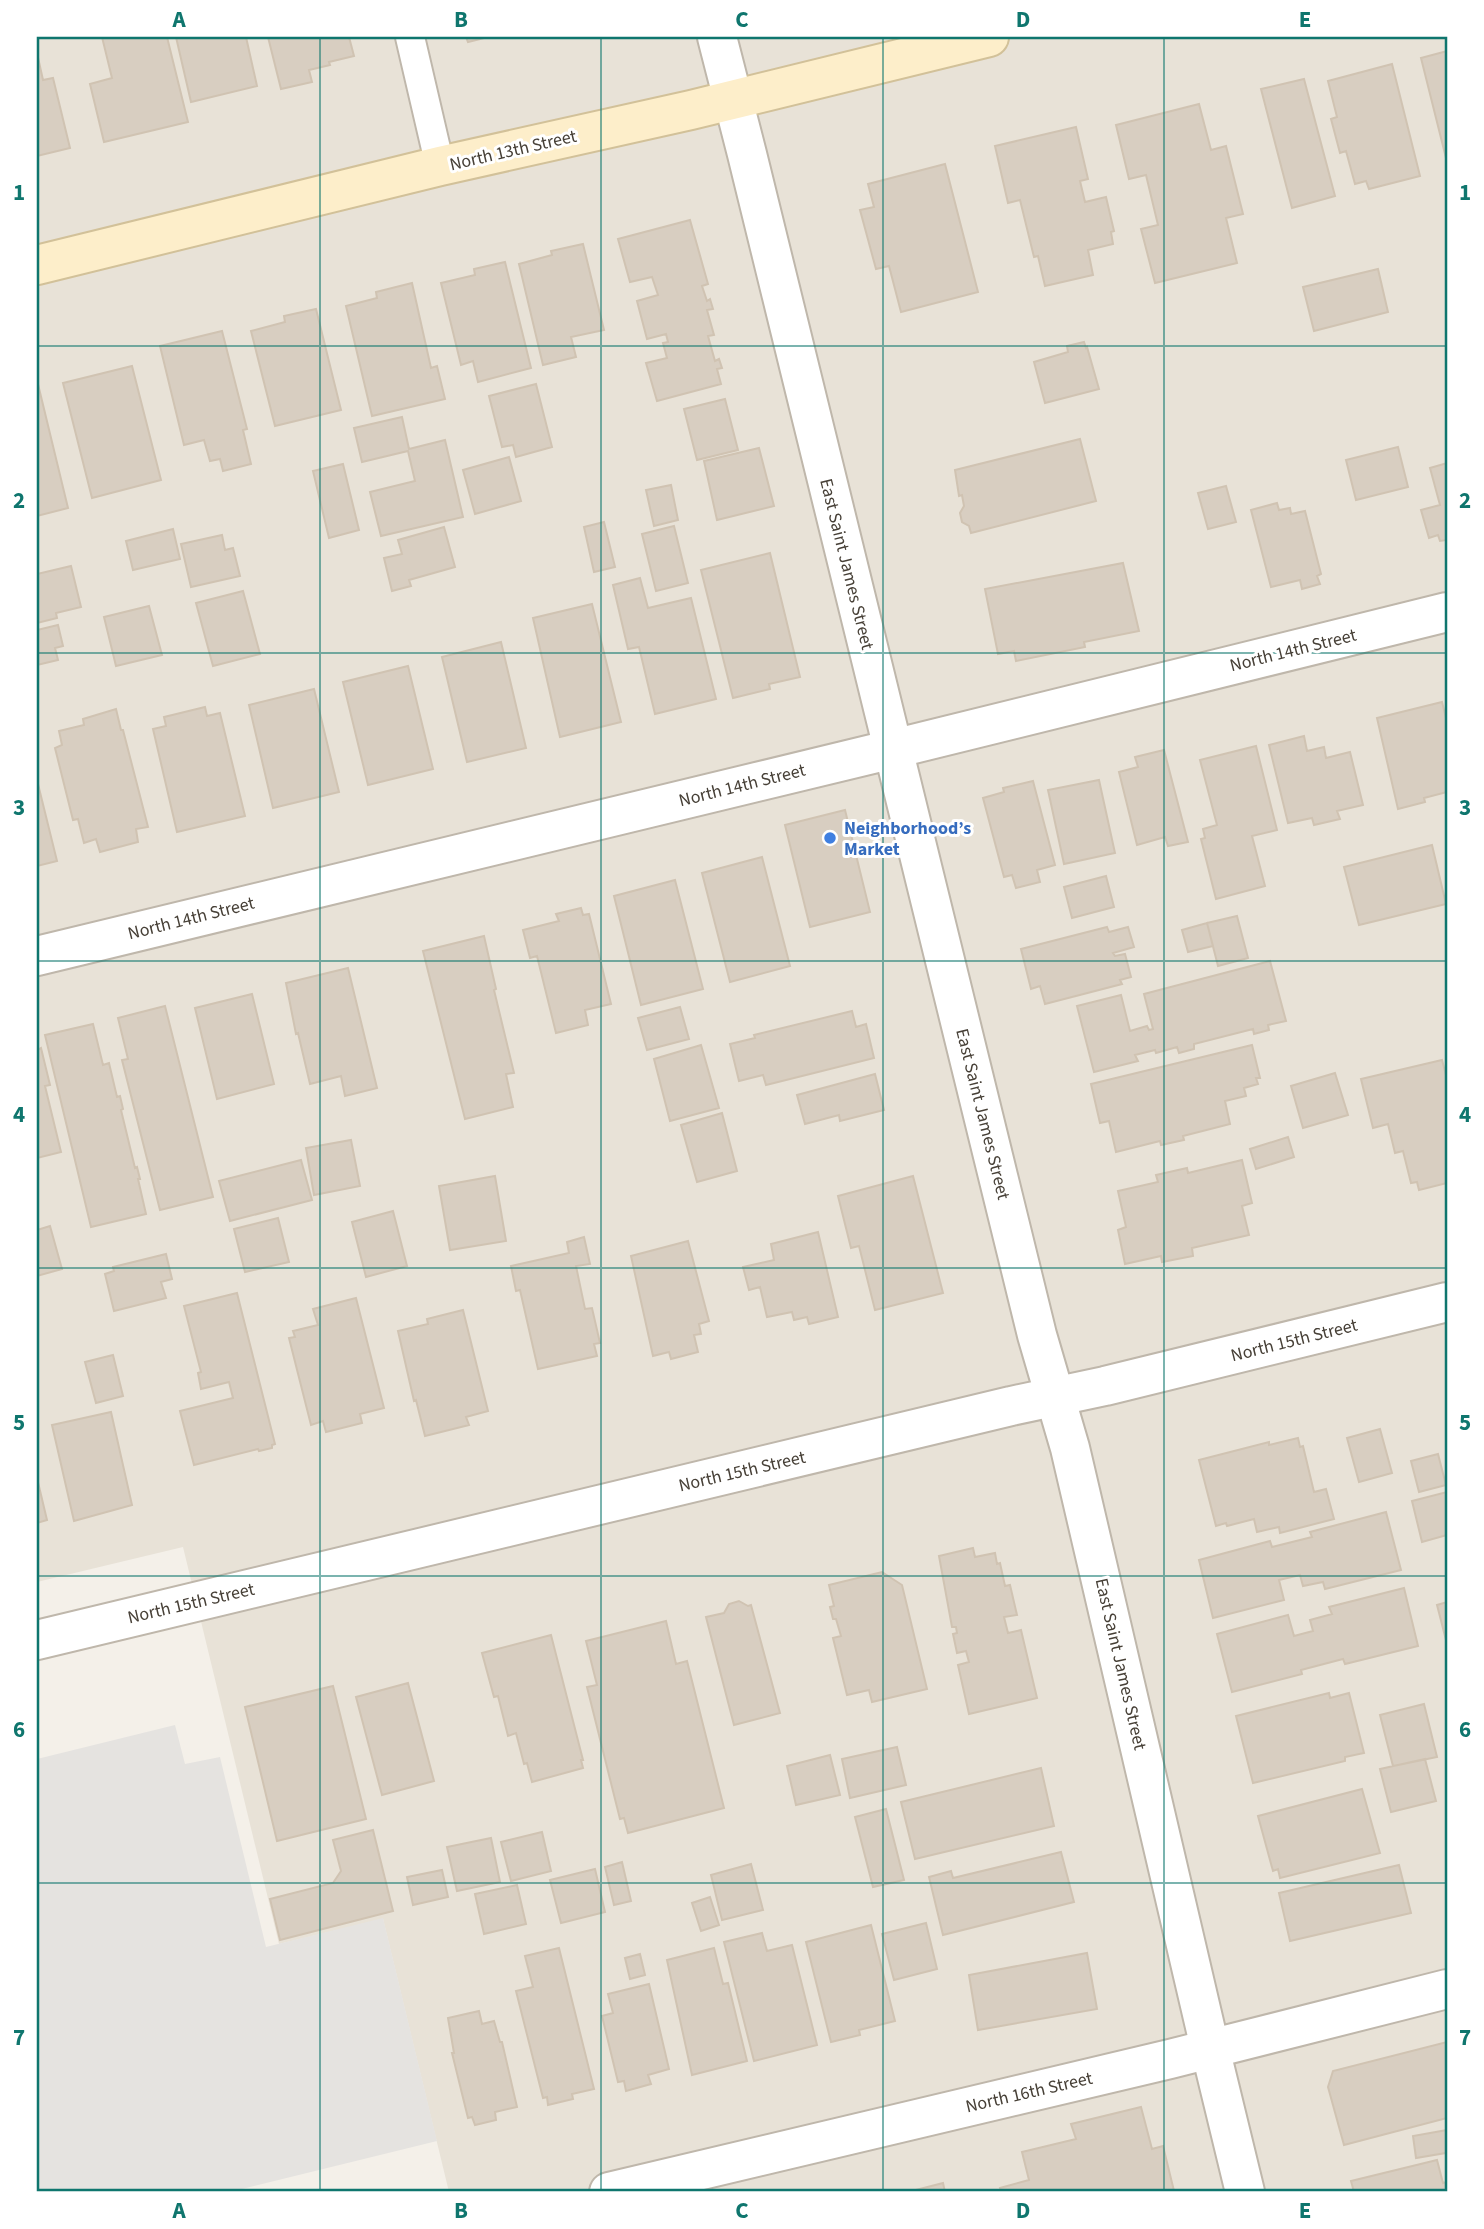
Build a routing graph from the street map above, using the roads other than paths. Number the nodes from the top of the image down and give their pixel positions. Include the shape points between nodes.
1 (410, 37) edge
2 (717, 37) edge
3 (989, 37) edge
4 (734, 99) junction
5 (440, 166) junction
6 (37, 265) edge
7 (1447, 612) edge
8 (893, 750) junction
9 (37, 956) edge
10 (1447, 1302) edge
11 (1055, 1397) junction
12 (37, 1640) edge
13 (1447, 1989) edge
14 (1210, 2048) junction
15 (609, 2192) edge
16 (1245, 2192) edge

1 - 5 lane
2 - 4 street, East Saint James Street
3 - 4 main road, North 13th Street
4 - 5 main road, North 13th Street
4 - 8 street, East Saint James Street
5 - 6 main road, North 13th Street
7 - 8 street, North 14th Street
8 - 9 street, North 14th Street
8 - 11 street, East Saint James Street
10 - 11 street, North 15th Street
11 - 12 street, North 15th Street
11 - 14 street, East Saint James Street
13 - 14 street, North 16th Street
14 - 15 street, North 16th Street
14 - 16 street, East Saint James Street

